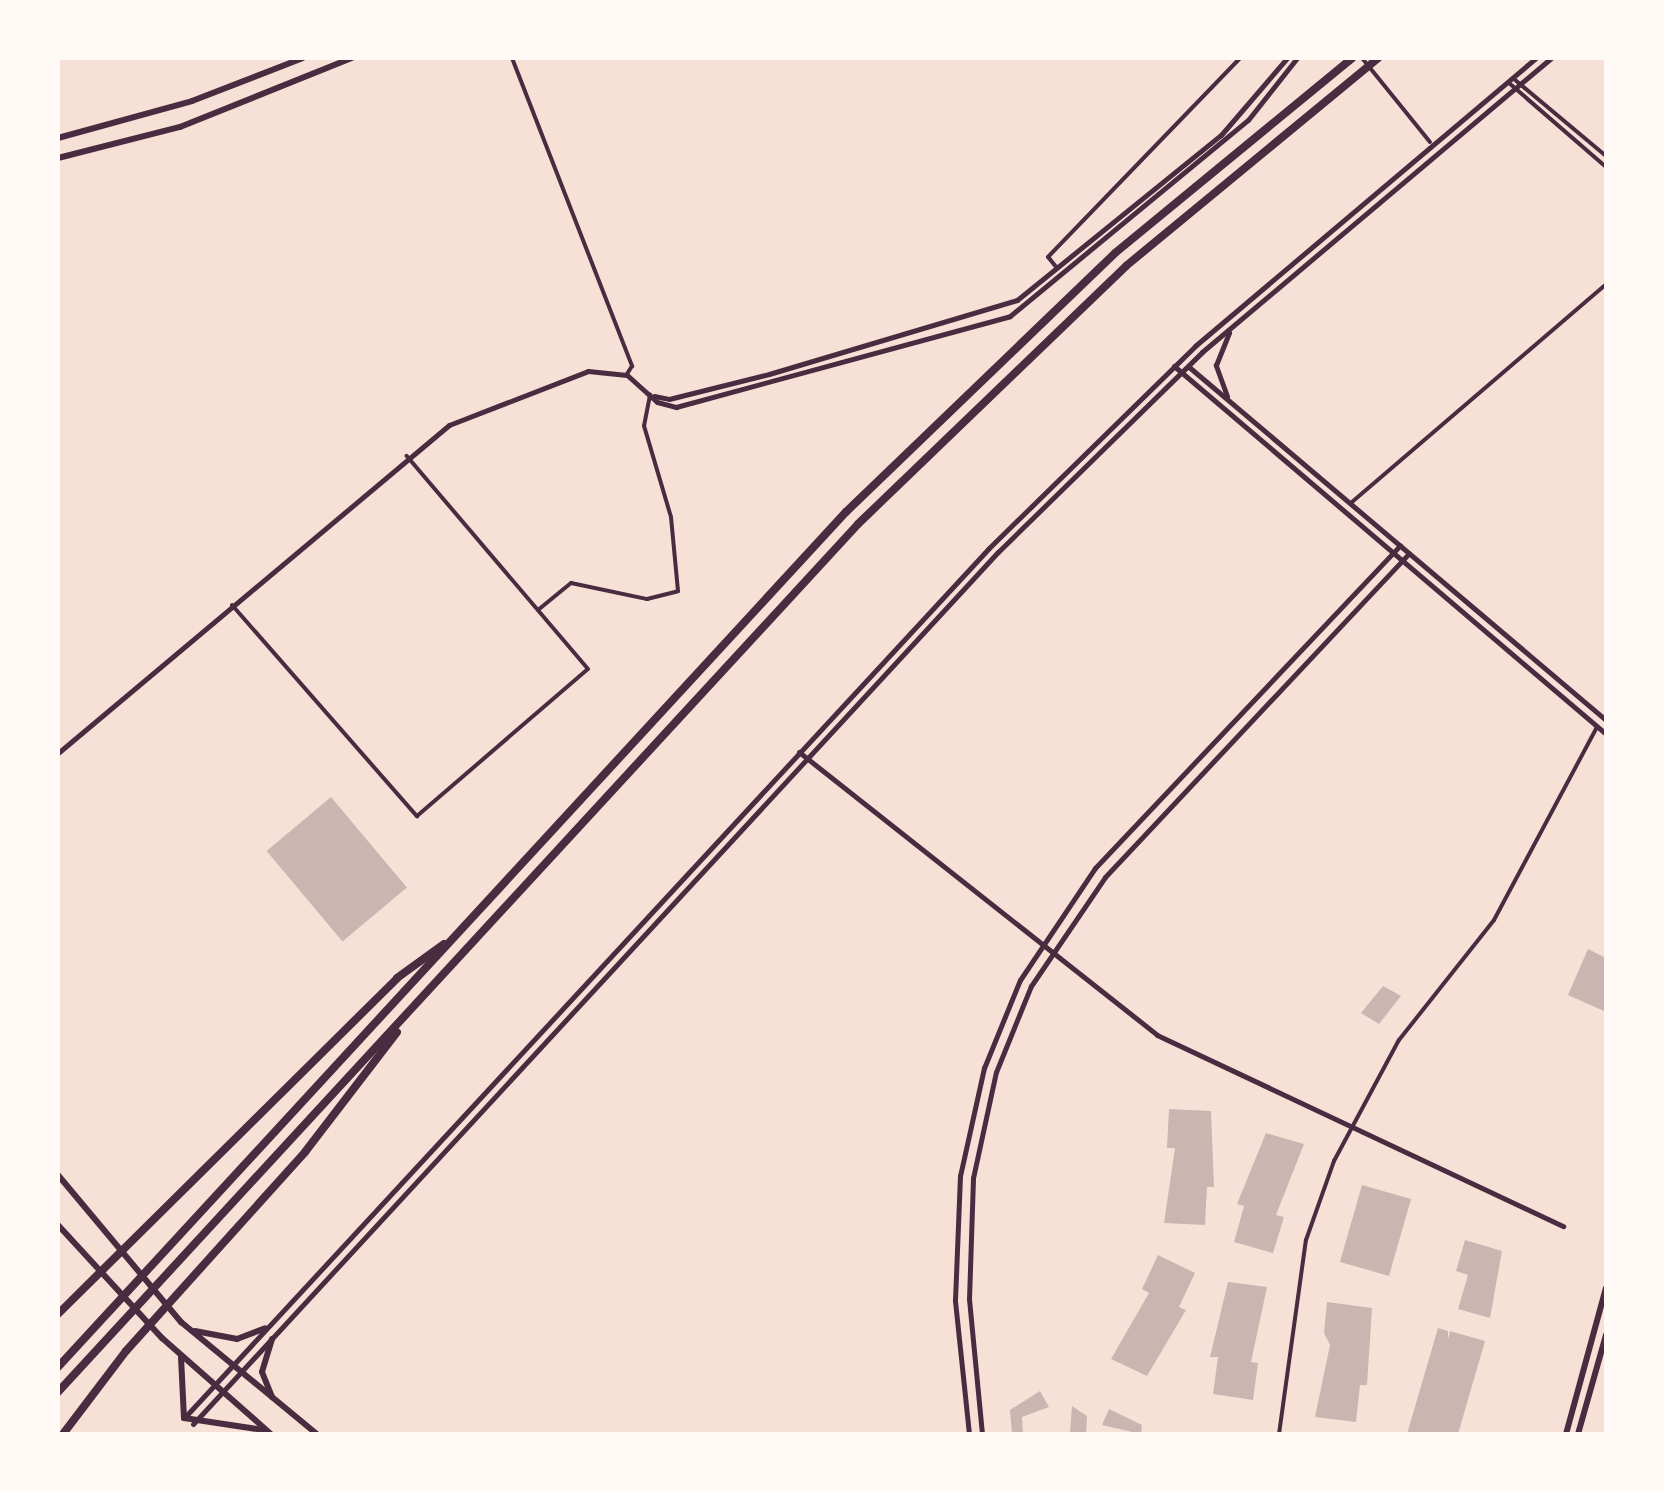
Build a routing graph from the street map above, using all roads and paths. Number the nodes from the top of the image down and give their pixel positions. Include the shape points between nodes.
1 (303, 58) edge
2 (352, 58) edge
3 (512, 58) edge
4 (1240, 58) edge
5 (1287, 58) edge
6 (1298, 58) edge
7 (1352, 58) edge
8 (1362, 58) edge
9 (1378, 58) edge
10 (1536, 58) edge
11 (1551, 58) edge
12 (1510, 77) junction
13 (1520, 83) junction
14 (1512, 88) junction
15 (58, 138) edge
16 (1430, 142) junction
17 (1606, 156) edge
18 (58, 158) edge
19 (1606, 167) edge
20 (1058, 268) junction
21 (1606, 284) edge
22 (1236, 322) junction
23 (1180, 360) junction
24 (1174, 366) junction
25 (1188, 366) junction
26 (627, 375) junction
27 (1178, 375) junction
28 (650, 395) junction
29 (1233, 404) junction
30 (406, 456) junction
31 (1350, 504) junction
32 (1400, 545) junction
33 (1408, 552) junction
34 (1391, 553) junction
35 (1402, 562) junction
36 (232, 604) junction
37 (538, 610) junction
38 (1606, 720) edge
39 (1598, 726) junction
40 (1606, 734) edge
41 (58, 752) edge
42 (798, 752) junction
43 (806, 759) junction
44 (460, 932) junction
45 (1041, 943) junction
46 (1051, 951) junction
47 (444, 974) junction
48 (1350, 1126) junction
49 (58, 1175) edge
50 (58, 1225) edge
51 (1564, 1226) dead end
52 (1606, 1288) edge
53 (58, 1314) edge
54 (186, 1326) junction
55 (265, 1328) junction
56 (1606, 1335) edge
57 (272, 1339) junction
58 (181, 1356) junction
59 (232, 1365) junction
60 (58, 1367) edge
61 (240, 1373) junction
62 (213, 1386) junction
63 (58, 1392) edge
64 (221, 1394) junction
65 (276, 1402) junction
66 (184, 1418) junction
67 (194, 1424) junction
68 (268, 1432) edge
69 (63, 1434) edge
70 (316, 1434) edge
71 (969, 1434) edge
72 (982, 1434) edge
73 (1279, 1434) edge
74 (1566, 1434) edge
75 (1578, 1434) edge

1 - 15 main road via 192,101
2 - 18 main road via 180,127
3 - 26 street via 632,366
4 - 20 street via 1048,257
5 - 20 street via 1221,134
6 - 28 street via 1248,120 1010,316 676,407
7 - 44 highway via 1214,168 1031,330 846,512
8 - 16 street
9 - 47 highway via 1225,181 1033,352 858,524
10 - 12 street
11 - 13 street
12 - 13 street
12 - 14 street
12 - 16 street
13 - 14 street
13 - 17 street
14 - 19 street
14 - 22 street
16 - 23 street
20 - 28 street via 1018,300 962,321 669,399
21 - 31 street
22 - 25 street
22 - 29 street via 1216,365
23 - 24 street
23 - 25 street
24 - 27 street
24 - 42 street
25 - 27 street
25 - 29 street
26 - 28 street
26 - 30 street via 588,372 538,387 449,424
27 - 34 street
27 - 43 street via 998,552
28 - 37 street via 644,426 670,516 678,591 647,599 571,583
29 - 31 street
30 - 36 street
30 - 37 street
31 - 32 street
32 - 33 street
32 - 34 street
33 - 35 street
33 - 38 street
34 - 35 street
34 - 45 street via 1095,868
35 - 39 street
35 - 46 street via 1105,877
36 - 37 street via 417,816 588,669
36 - 41 street
39 - 40 street
39 - 48 street via 1494,920 1399,1040
42 - 43 street
42 - 55 street
43 - 45 street
43 - 57 street
44 - 53 highway via 398,978
44 - 60 highway
45 - 46 street
45 - 71 street via 984,1068 960,1176 956,1300
46 - 48 street via 1188,1053
46 - 72 street via 996,1072 973,1178 969,1299
47 - 63 highway
47 - 69 highway
48 - 51 street
48 - 73 street via 1306,1240
49 - 54 main road
50 - 58 main road
52 - 74 main road
54 - 55 main road via 229,1340
54 - 59 main road
55 - 59 street
56 - 75 main road
57 - 61 street
57 - 65 main road via 262,1372
58 - 62 main road
58 - 66 main road
59 - 61 main road
59 - 62 street
61 - 64 street
61 - 65 main road
62 - 64 main road
62 - 66 street
64 - 67 street
64 - 68 main road
65 - 70 main road
66 - 67 main road
67 - 68 main road

